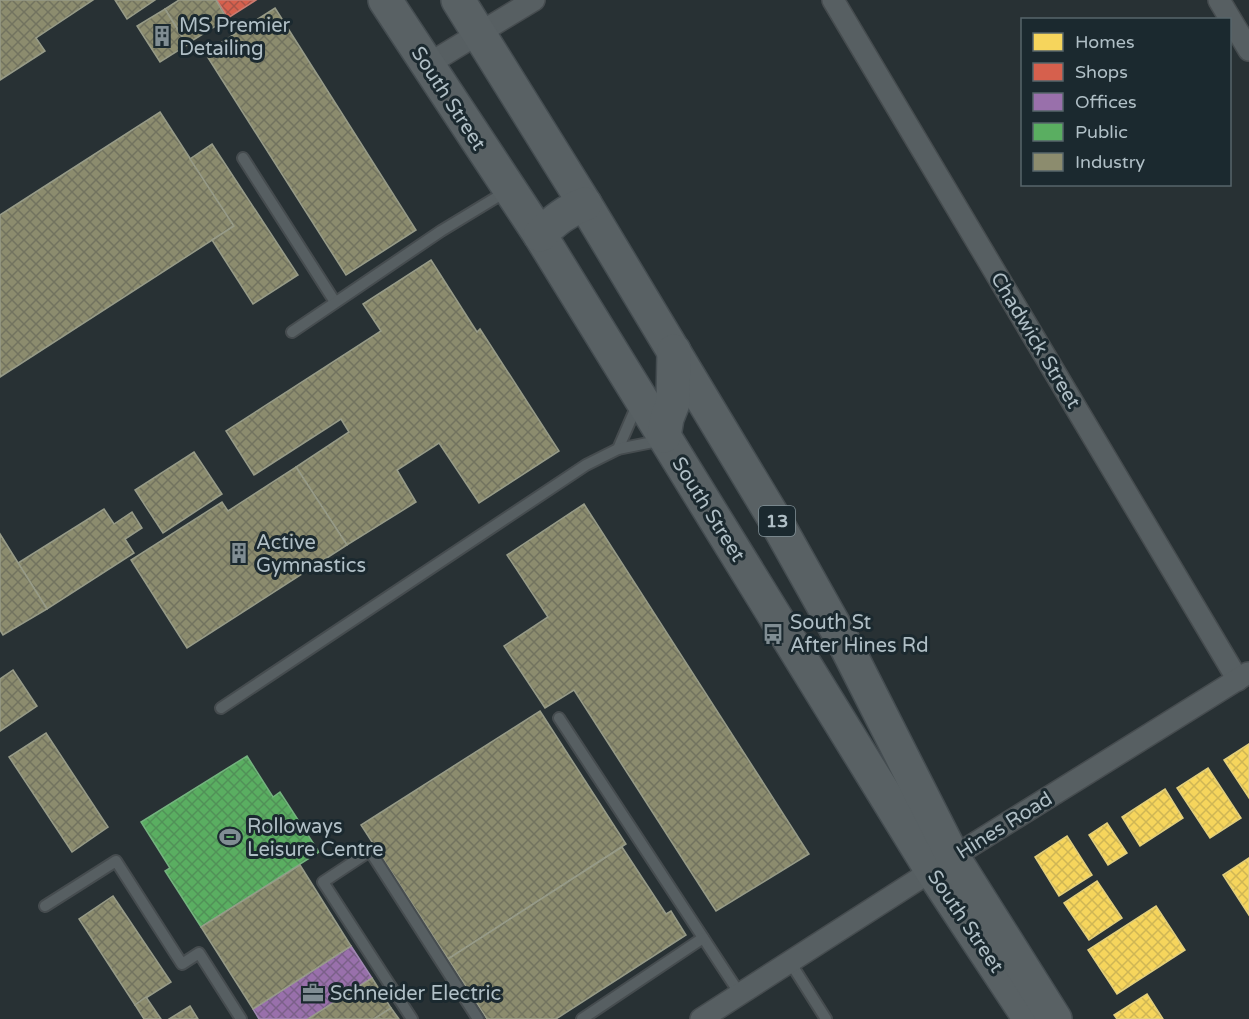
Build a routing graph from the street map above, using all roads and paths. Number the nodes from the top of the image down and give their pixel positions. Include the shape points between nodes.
1 (385, 0) edge
2 (458, 0) edge
3 (534, 0) edge
4 (833, 0) edge
5 (1219, 0) edge
6 (1230, 18) edge
7 (1231, 20) edge
8 (479, 34) junction
9 (1249, 51) edge
10 (427, 65) junction
11 (243, 158) dead end
12 (509, 189) junction
13 (585, 204) junction
14 (540, 235) junction
15 (335, 302) junction
16 (291, 332) dead end
17 (674, 351) junction
18 (640, 398) junction
19 (664, 436) junction
20 (618, 449) junction
21 (1243, 676) edge
22 (221, 708) dead end
23 (559, 718) dead end
24 (942, 864) junction
25 (45, 906) dead end
26 (703, 938) junction
27 (790, 962) junction
28 (740, 994) junction
29 (241, 1019) edge
30 (412, 1019) edge
31 (478, 1019) edge
32 (582, 1019) edge
33 (701, 1019) edge
34 (826, 1019) edge
35 (1030, 1019) edge
36 (1055, 1019) edge

1 - 10 main road, South Street / 13
2 - 8 main road, South Street / 13
3 - 8 street
4 - 21 street, Chadwick Street
5 - 6 street
7 - 9 street
8 - 10 street
8 - 13 main road, South Street / 13
10 - 12 main road, South Street / 13
11 - 15 lane
12 - 14 main road, South Street / 13
12 - 15 lane
13 - 14 main road via 558,217
13 - 17 main road, South Street / 13
14 - 18 main road, South Street / 13
15 - 16 lane
17 - 19 main road via 673,403
17 - 24 main road, South Street / 13 via 841,638
18 - 19 main road, South Street / 13
18 - 20 lane
19 - 20 lane
19 - 24 main road, South Street / 13
20 - 22 lane via 586,465
21 - 24 street, Hines Road
23 - 26 lane
24 - 27 street, Hines Road
24 - 35 main road, South Street / 13
24 - 36 main road, South Street / 13
25 - 29 lane via 116,861 182,964 199,953
26 - 28 lane
26 - 32 lane
27 - 28 street, Hines Road
27 - 34 lane
28 - 33 street, Hines Road
30 - 31 lane via 323,882 370,851

